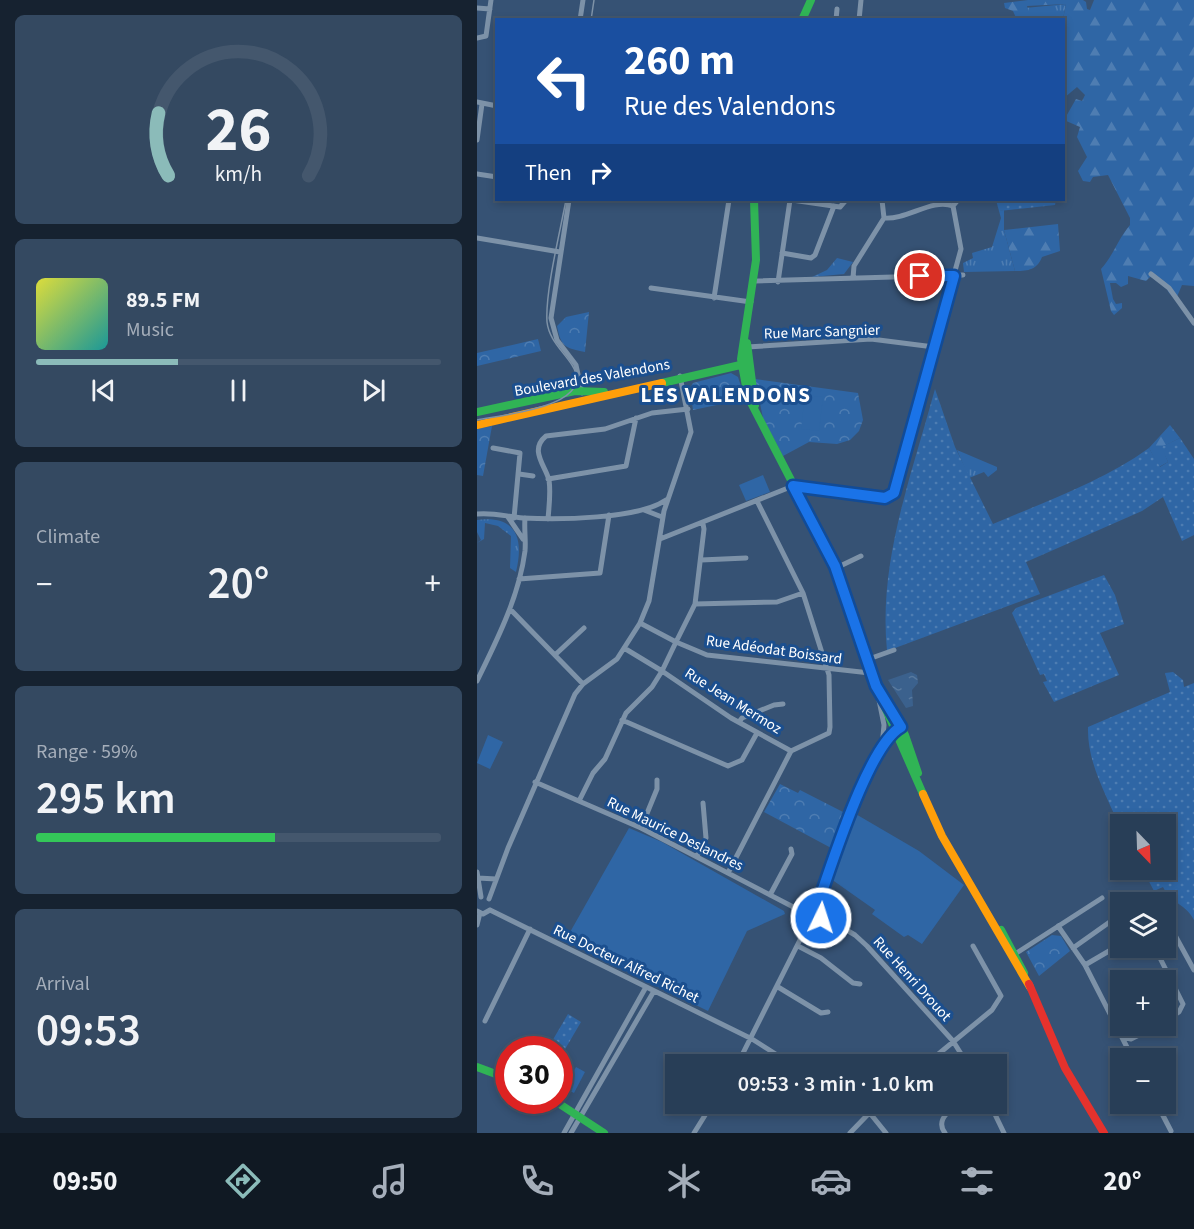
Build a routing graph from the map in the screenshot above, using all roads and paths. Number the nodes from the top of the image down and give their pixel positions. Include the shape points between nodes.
1 (491, 0) edge
2 (583, 0) edge
3 (811, 0) edge
4 (861, 0) edge
5 (477, 8) edge
6 (490, 9) junction
7 (837, 9) dead end
8 (580, 18) edge
9 (804, 18) edge
10 (836, 18) edge
11 (859, 18) edge
12 (477, 38) edge
13 (480, 103) edge
14 (495, 106) edge
15 (477, 140) edge
16 (477, 174) edge
17 (495, 177) edge
18 (569, 201) edge
19 (729, 201) edge
20 (754, 201) edge
21 (791, 201) edge
22 (798, 201) edge
23 (846, 201) edge
24 (882, 201) edge
25 (957, 201) edge
26 (834, 206) junction
27 (953, 206) junction
28 (884, 218) junction
29 (477, 238) edge
30 (560, 252) junction
31 (781, 253) junction
32 (1151, 274) dead end
33 (963, 275) dead end
34 (954, 276) junction
35 (853, 278) junction
36 (754, 281) junction
37 (778, 282) junction
38 (651, 288) dead end
39 (714, 298) junction
40 (751, 302) junction
41 (1194, 323) edge
42 (747, 330) junction
43 (747, 347) junction
44 (934, 347) junction
45 (744, 365) junction
46 (717, 372) junction
47 (680, 378) junction
48 (749, 389) junction
49 (582, 391) junction
50 (583, 401) junction
51 (688, 410) junction
52 (477, 412) edge
53 (636, 418) junction
54 (477, 425) edge
55 (493, 448) dead end
56 (519, 474) junction
57 (533, 476) dead end
58 (548, 478) junction
59 (793, 486) junction
60 (666, 500) junction
61 (757, 501) junction
62 (643, 510) junction
63 (477, 514) edge
64 (609, 515) junction
65 (511, 517) junction
66 (525, 518) junction
67 (662, 518) junction
68 (548, 519) junction
69 (703, 524) junction
70 (660, 539) junction
71 (525, 549) junction
72 (861, 556) dead end
73 (746, 558) dead end
74 (701, 560) junction
75 (836, 568) junction
76 (519, 579) junction
77 (803, 593) junction
78 (695, 604) junction
79 (510, 609) junction
80 (641, 622) junction
81 (583, 628) dead end
82 (676, 642) junction
83 (624, 648) junction
84 (894, 650) dead end
85 (556, 654) junction
86 (866, 660) junction
87 (828, 670) junction
88 (662, 671) junction
89 (870, 673) junction
90 (477, 681) edge
91 (583, 684) junction
92 (876, 686) junction
93 (783, 704) dead end
94 (622, 720) junction
95 (739, 722) junction
96 (897, 727) junction
97 (884, 728) junction
98 (757, 733) junction
99 (882, 748) junction
100 (791, 751) junction
101 (657, 780) dead end
102 (535, 782) junction
103 (579, 801) junction
104 (703, 803) dead end
105 (641, 828) junction
106 (791, 849) dead end
107 (697, 856) junction
108 (727, 873) junction
109 (478, 875) edge
110 (496, 879) junction
111 (770, 895) junction
112 (479, 898) edge
113 (1102, 898) dead end
114 (489, 899) junction
115 (979, 900) junction
116 (817, 906) junction
117 (490, 910) junction
118 (801, 911) junction
119 (479, 913) edge
120 (821, 915) junction
121 (1110, 922) edge
122 (808, 924) junction
123 (477, 925) edge
124 (1058, 926) junction
125 (530, 929) junction
126 (998, 934) junction
127 (1176, 936) edge
128 (798, 946) junction
129 (973, 946) dead end
130 (1073, 948) junction
131 (1110, 950) edge
132 (1015, 954) junction
133 (1085, 965) junction
134 (1194, 970) edge
135 (1021, 975) junction
136 (860, 984) dead end
137 (646, 987) junction
138 (778, 987) junction
139 (1030, 987) junction
140 (1176, 990) edge
141 (654, 991) junction
142 (828, 1012) dead end
143 (1176, 1014) edge
144 (485, 1021) dead end
145 (1137, 1036) edge
146 (1122, 1037) junction
147 (752, 1040) junction
148 (953, 1041) junction
149 (1128, 1048) edge
150 (744, 1054) edge
151 (775, 1054) edge
152 (938, 1054) edge
153 (961, 1054) edge
154 (477, 1067) edge
155 (495, 1074) edge
156 (573, 1112) edge
157 (577, 1114) junction
158 (706, 1114) edge
159 (867, 1114) edge
160 (871, 1114) edge
161 (946, 1114) edge
162 (995, 1114) edge
163 (1162, 1114) edge
164 (1171, 1131) dead end
165 (564, 1133) edge
166 (571, 1133) edge
167 (604, 1133) edge
168 (694, 1133) edge
169 (850, 1133) edge
170 (886, 1133) edge
171 (945, 1133) edge
172 (1004, 1133) edge
173 (1104, 1133) edge

1 - 6 street
2 - 8 street
3 - 9 main road
4 - 11 street
5 - 6 street
6 - 12 street via 486,36
7 - 10 street
13 - 14 street
13 - 15 street
16 - 17 street
18 - 30 street
19 - 39 street
20 - 36 main road
21 - 31 street
22 - 26 street
23 - 26 street via 843,206
24 - 28 street
25 - 27 street
26 - 31 street via 813,257
27 - 28 street via 944,203 903,217
27 - 34 street via 962,243
28 - 35 street via 854,266
29 - 30 street
30 - 49 street via 551,318 557,340 576,365
31 - 37 street
32 - 41 street via 1169,288
33 - 34 street
34 - 35 street
34 - 44 street
35 - 37 street
36 - 37 street
36 - 40 main road
38 - 39 street
39 - 40 street
40 - 42 main road
42 - 43 main road
42 - 45 main road
43 - 44 street, Rue Marc Sangnier via 871,339
43 - 45 main road
44 - 59 street via 894,493 885,498
45 - 46 main road, Boulevard des Valendons
45 - 47 main road, Boulevard des Valendons
45 - 48 main road
46 - 47 main road, Boulevard des Valendons
46 - 48 main road via 733,370
47 - 49 main road, Boulevard des Valendons via 597,393
47 - 50 main road, Boulevard des Valendons
47 - 51 street
48 - 59 main road via 757,416
49 - 50 street
49 - 52 main road, Boulevard des Valendons
50 - 54 main road, Boulevard des Valendons
51 - 53 street
51 - 60 street via 691,432
53 - 58 street via 626,466
53 - 58 street via 605,429 546,436 538,450
55 - 56 street via 520,453
56 - 57 street
56 - 65 street
58 - 68 street
59 - 61 street
59 - 75 main road
60 - 62 street
60 - 67 street
61 - 69 street
61 - 77 street
62 - 64 street
62 - 67 street
63 - 65 street
64 - 68 street
64 - 76 street via 600,573
65 - 66 street
65 - 71 street
66 - 68 street
66 - 71 street
67 - 70 street
69 - 70 street
69 - 74 street
70 - 80 street via 651,592
71 - 76 street
72 - 75 street
73 - 74 street
74 - 78 street
75 - 86 main road
76 - 79 street
77 - 78 street via 777,602
77 - 87 street
78 - 82 street
79 - 85 street
79 - 90 street
80 - 82 street, Rue Adéodat Boissard
80 - 83 street
81 - 85 street
82 - 87 street, Rue Adéodat Boissard via 707,656
82 - 88 street
83 - 88 street, Rue Jean Mermoz
83 - 91 street via 609,668
84 - 86 street
85 - 91 street
86 - 89 main road
87 - 89 street, Rue Adéodat Boissard
87 - 100 street via 829,733
88 - 94 street
88 - 95 street, Rue Jean Mermoz
89 - 92 main road
91 - 102 street
92 - 96 main road
92 - 97 street
93 - 95 street
94 - 98 street via 728,766 742,760
94 - 103 street via 605,759 593,772
95 - 98 street, Rue Jean Mermoz
96 - 97 street
96 - 99 street
96 - 115 main road via 916,760 919,780 942,836
97 - 99 street
98 - 100 street, Rue Jean Mermoz
99 - 116 street via 847,819
100 - 108 street
101 - 105 street
102 - 103 street, Rue Maurice Deslandres
102 - 110 street
103 - 105 street, Rue Maurice Deslandres
104 - 107 street via 706,838
105 - 107 street, Rue Maurice Deslandres
106 - 111 street
107 - 108 street, Rue Maurice Deslandres
108 - 111 street, Rue Maurice Deslandres
109 - 110 street
109 - 112 street
110 - 114 street
111 - 118 street, Rue Maurice Deslandres
112 - 114 street
113 - 124 street
114 - 117 street
115 - 126 main road
115 - 132 main road
116 - 118 street via 808,905
116 - 120 street
117 - 119 street
117 - 125 street, Rue Docteur Alfred Richet
118 - 122 street via 801,918
119 - 123 street
120 - 122 street via 817,923
120 - 148 street, Rue Henri Drouot via 867,946
121 - 130 street
122 - 128 street
124 - 130 street
124 - 132 street
125 - 137 street, Rue Docteur Alfred Richet
125 - 144 street
126 - 132 main road
126 - 135 main road
127 - 134 street
128 - 136 street
128 - 138 street
129 - 148 street via 1001,996 992,1010
130 - 133 street
131 - 133 street
132 - 135 main road
132 - 139 main road
133 - 146 street
135 - 139 main road
137 - 141 street, Rue Docteur Alfred Richet
137 - 157 street
138 - 142 street via 821,1013
138 - 147 street
139 - 173 main road via 1065,1068
140 - 143 street via 1183,1004
141 - 147 street, Rue Docteur Alfred Richet
141 - 157 street
145 - 146 street
146 - 149 street
147 - 150 street
147 - 151 street, Rue Docteur Alfred Richet
148 - 152 street
148 - 153 street, Rue Henri Drouot
154 - 155 main road
156 - 157 main road
157 - 165 street
157 - 166 street
157 - 167 main road
158 - 168 street
159 - 169 street
160 - 170 street
161 - 171 street via 941,1123
162 - 172 street
163 - 164 street

